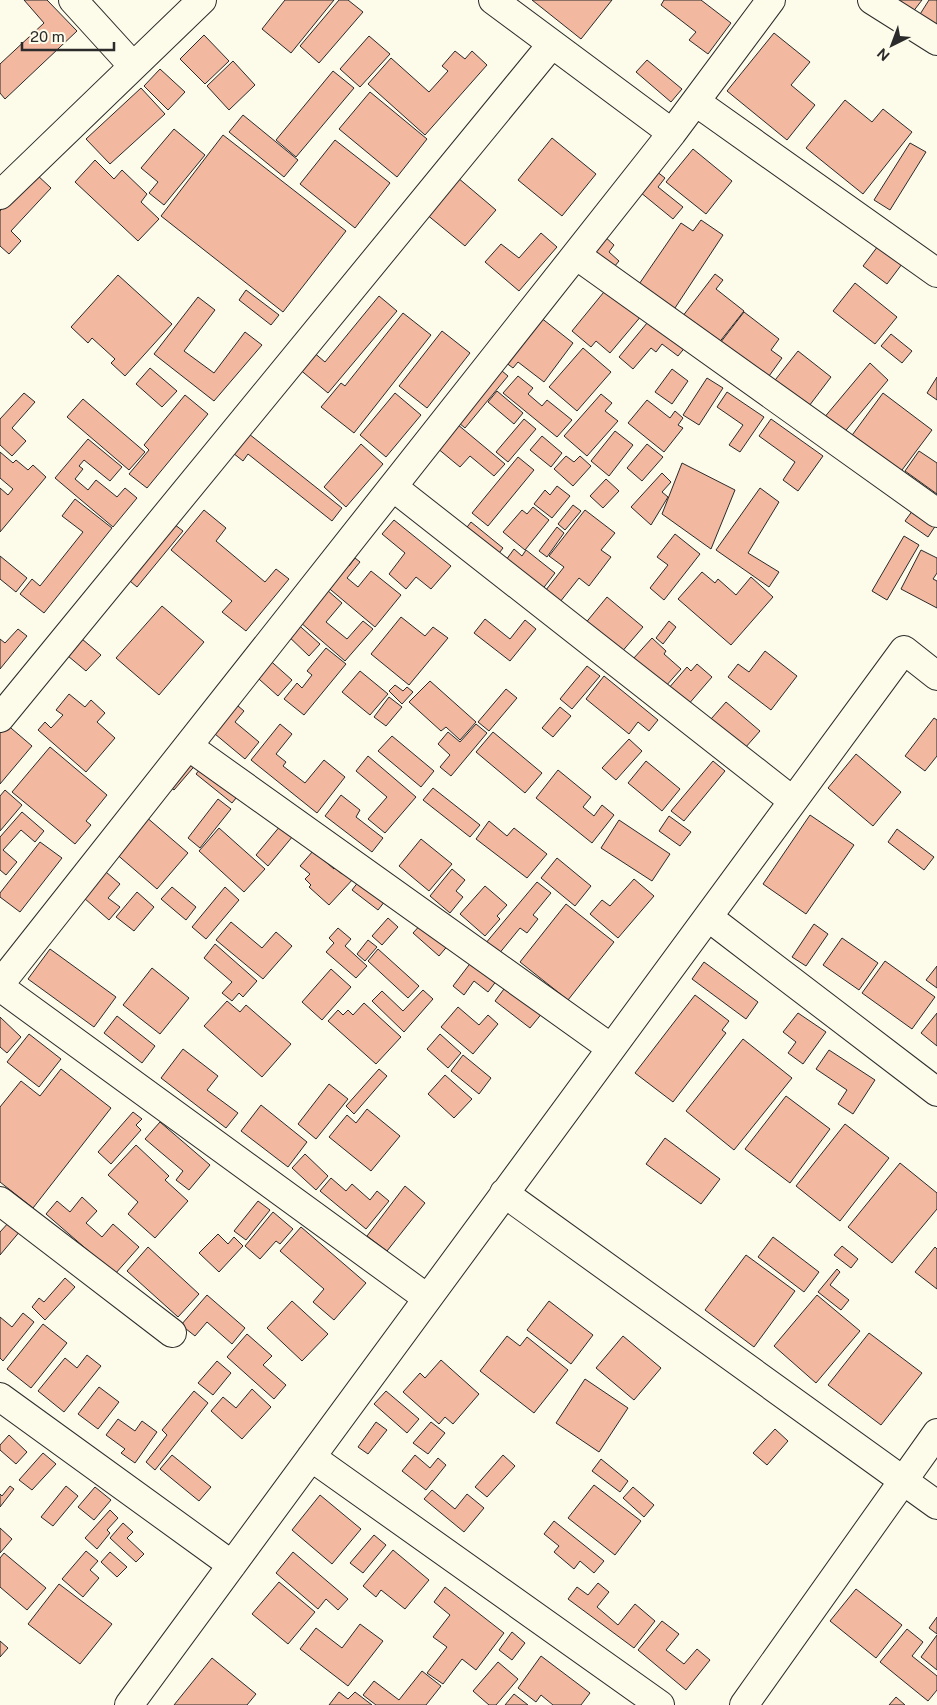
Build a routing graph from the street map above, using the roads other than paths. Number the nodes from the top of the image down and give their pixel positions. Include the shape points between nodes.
1 (73, 0) edge
2 (202, 0) edge
3 (493, 0) edge
4 (770, 0) edge
5 (872, 0) edge
6 (937, 41) edge
7 (552, 44) junction
8 (133, 66) junction
9 (696, 102) junction
10 (672, 134) junction
11 (0, 195) edge
12 (576, 255) junction
13 (937, 273) edge
14 (393, 486) junction
15 (937, 512) edge
16 (937, 676) edge
17 (0, 718) edge
18 (188, 746) junction
19 (793, 801) junction
20 (708, 917) junction
21 (0, 985) edge
22 (611, 1048) junction
23 (937, 1092) edge
24 (504, 1194) junction
25 (0, 1201) edge
26 (427, 1298) junction
27 (172, 1333) dead end
28 (0, 1397) edge
29 (937, 1433) edge
30 (311, 1457) junction
31 (903, 1480) junction
32 (937, 1505) edge
33 (232, 1565) junction
34 (128, 1705) edge
35 (660, 1705) edge
36 (744, 1705) edge

1 - 8 street
2 - 8 street
3 - 7 street
4 - 9 street
5 - 6 street
7 - 10 street
7 - 17 street
8 - 11 street
9 - 10 street
9 - 13 street
10 - 12 street
12 - 14 street
12 - 15 street
14 - 18 street
14 - 19 street
16 - 19 street via 904,650
18 - 21 street
18 - 22 street
19 - 20 street
20 - 22 street
20 - 23 street
21 - 26 street
22 - 24 street
24 - 26 street
24 - 31 street
25 - 27 street
26 - 30 street
28 - 33 street
29 - 31 street
30 - 33 street
30 - 35 street
31 - 32 street
31 - 36 street
33 - 34 street

